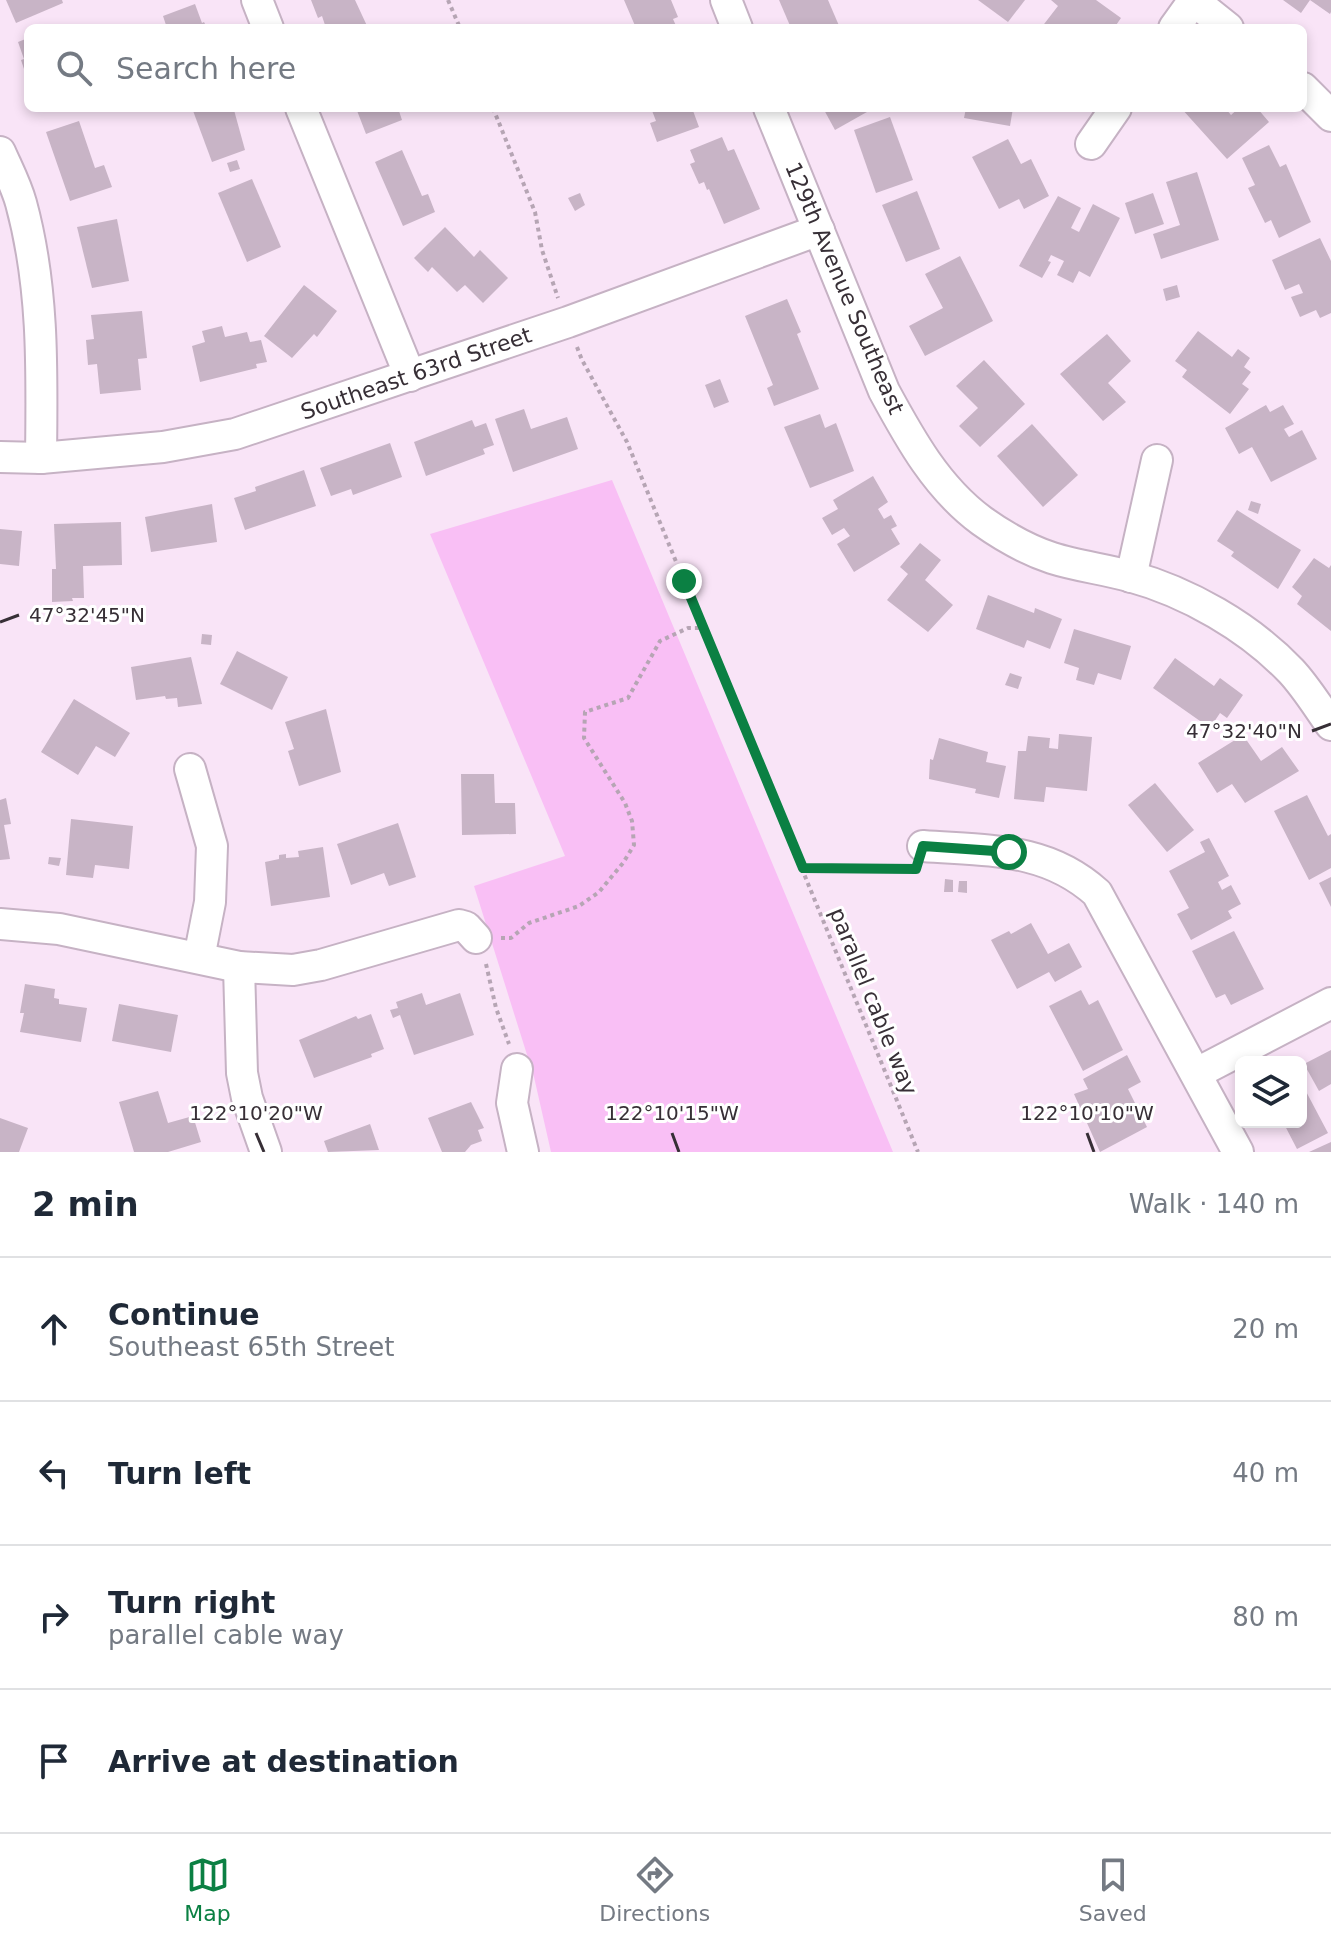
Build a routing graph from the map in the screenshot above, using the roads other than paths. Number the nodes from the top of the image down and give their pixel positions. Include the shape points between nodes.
1 (257, 0) edge
2 (726, 0) edge
3 (1193, 0) edge
4 (266, 24) edge
5 (735, 24) edge
6 (1177, 24) edge
7 (1223, 24) edge
8 (1307, 92) edge
9 (303, 112) edge
10 (771, 112) edge
11 (1113, 112) edge
12 (1331, 116) edge
13 (1091, 144) dead end
14 (0, 152) edge
15 (819, 230) junction
16 (410, 376) junction
17 (0, 457) edge
18 (41, 458) junction
19 (1157, 460) dead end
20 (1131, 577) junction
21 (1331, 725) edge
22 (190, 769) dead end
23 (923, 846) road end
24 (0, 924) edge
25 (480, 947) road end
26 (199, 958) junction
27 (239, 967) junction
28 (1331, 1003) edge
29 (517, 1069) road end
30 (1197, 1073) junction
31 (266, 1152) edge
32 (523, 1152) edge
33 (1238, 1152) edge

1 - 4 street
2 - 5 street
3 - 6 street
3 - 7 street
8 - 12 street
9 - 16 street
10 - 15 street, 129th Avenue Southeast
11 - 13 street
14 - 18 street via 20,201 39,307
15 - 16 street, Southeast 63rd Street
15 - 20 street, 129th Avenue Southeast via 884,391 934,474 957,500 982,521 1052,558
16 - 18 street, Southeast 63rd Street via 235,434 163,447
17 - 18 street, Southeast 63rd Street
19 - 20 street
20 - 21 street, 129th Avenue Southeast via 1223,617 1291,671
22 - 26 street via 212,846 210,902
23 - 30 street via 1042,859 1097,893
24 - 26 street via 59,929
25 - 27 street via 459,925 321,965 293,970
26 - 27 street
27 - 31 street via 242,1073
28 - 30 street
29 - 32 street via 512,1103
30 - 33 street

